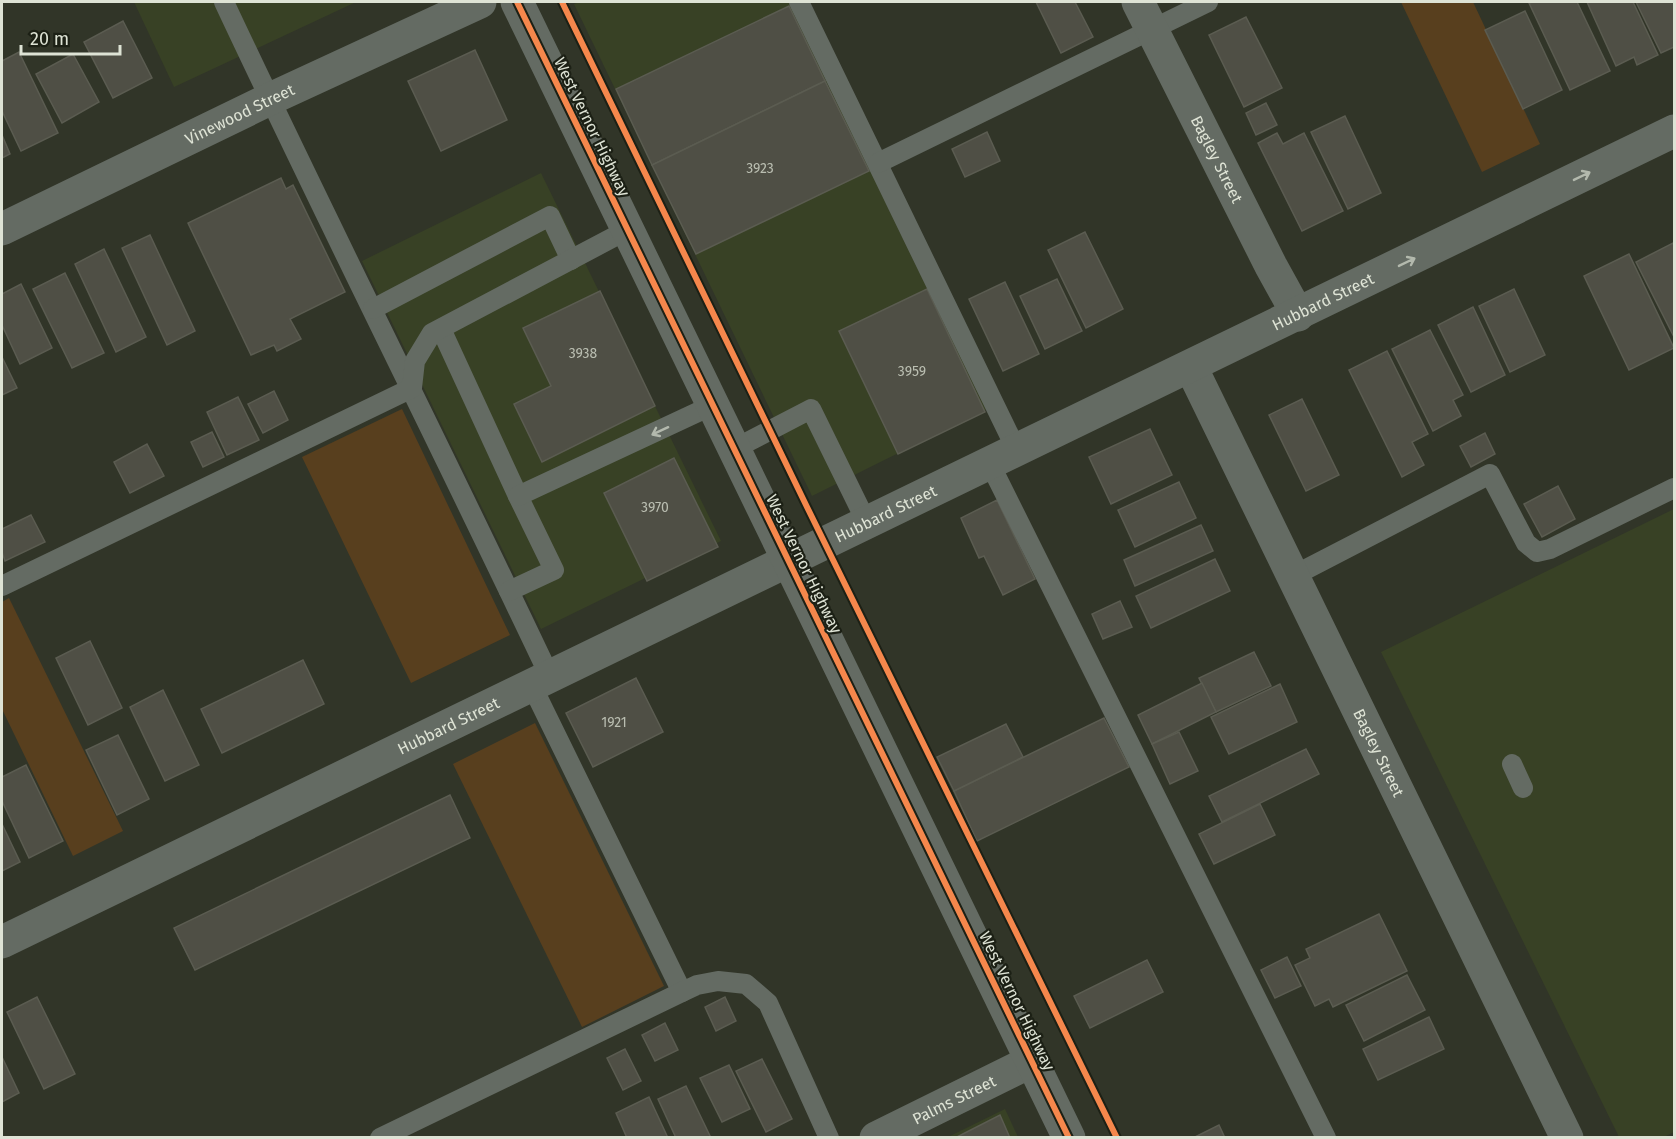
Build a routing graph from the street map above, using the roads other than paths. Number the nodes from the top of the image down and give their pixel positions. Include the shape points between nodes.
1 (224, 2) edge
2 (480, 2) edge
3 (517, 2) edge
4 (800, 2) edge
5 (1208, 2) edge
6 (1145, 15) edge
7 (270, 99) junction
8 (1674, 131) edge
9 (878, 163) junction
10 (2, 229) edge
11 (627, 230) junction
12 (571, 260) junction
13 (373, 309) junction
14 (1298, 315) junction
15 (441, 328) junction
16 (1191, 367) junction
17 (412, 388) junction
18 (713, 405) junction
19 (734, 449) junction
20 (1003, 458) junction
21 (1674, 488) edge
22 (518, 496) junction
23 (867, 523) junction
24 (788, 562) junction
25 (1293, 576) junction
26 (2, 586) edge
27 (509, 591) junction
28 (541, 682) junction
29 (1512, 764) dead end
30 (1523, 788) dead end
31 (2, 942) edge
32 (682, 992) junction
33 (1032, 1061) junction
34 (380, 1137) edge
35 (829, 1137) edge
36 (876, 1137) edge
37 (1069, 1137) edge
38 (1326, 1137) edge
39 (1567, 1137) edge

1 - 7 lane
2 - 7 street, Vinewood Street
3 - 11 street, West Vernor Highway
4 - 9 lane
5 - 6 lane
6 - 9 lane
6 - 14 street, Bagley Street
7 - 10 street, Vinewood Street
7 - 13 lane
14 -> 8 street, Hubbard Street
9 - 20 lane
11 - 12 lane
11 - 18 street, West Vernor Highway
12 - 13 lane via 550,216
12 - 15 lane
13 - 17 lane
14 - 16 street, Hubbard Street
15 - 17 lane via 432,333 415,361
15 - 22 lane
16 - 20 street, Hubbard Street
16 - 25 street, Bagley Street
17 - 26 lane
17 - 27 lane
18 - 19 street, West Vernor Highway
18 -> 22 lane
19 - 23 lane via 811,409
19 - 24 street, West Vernor Highway
20 - 23 street, Hubbard Street
20 - 38 lane
21 - 25 lane via 1537,552 1526,543 1490,474
22 - 27 lane via 554,570
23 - 24 street, Hubbard Street
24 - 28 street, Hubbard Street
24 - 33 street, West Vernor Highway
25 - 39 street, Bagley Street
27 - 28 lane
28 - 31 street, Hubbard Street
28 - 32 lane
29 - 30 lane
32 - 34 lane
32 - 35 lane via 718,981 746,984 768,1003
33 - 36 street, Palms Street
33 - 37 street, West Vernor Highway

